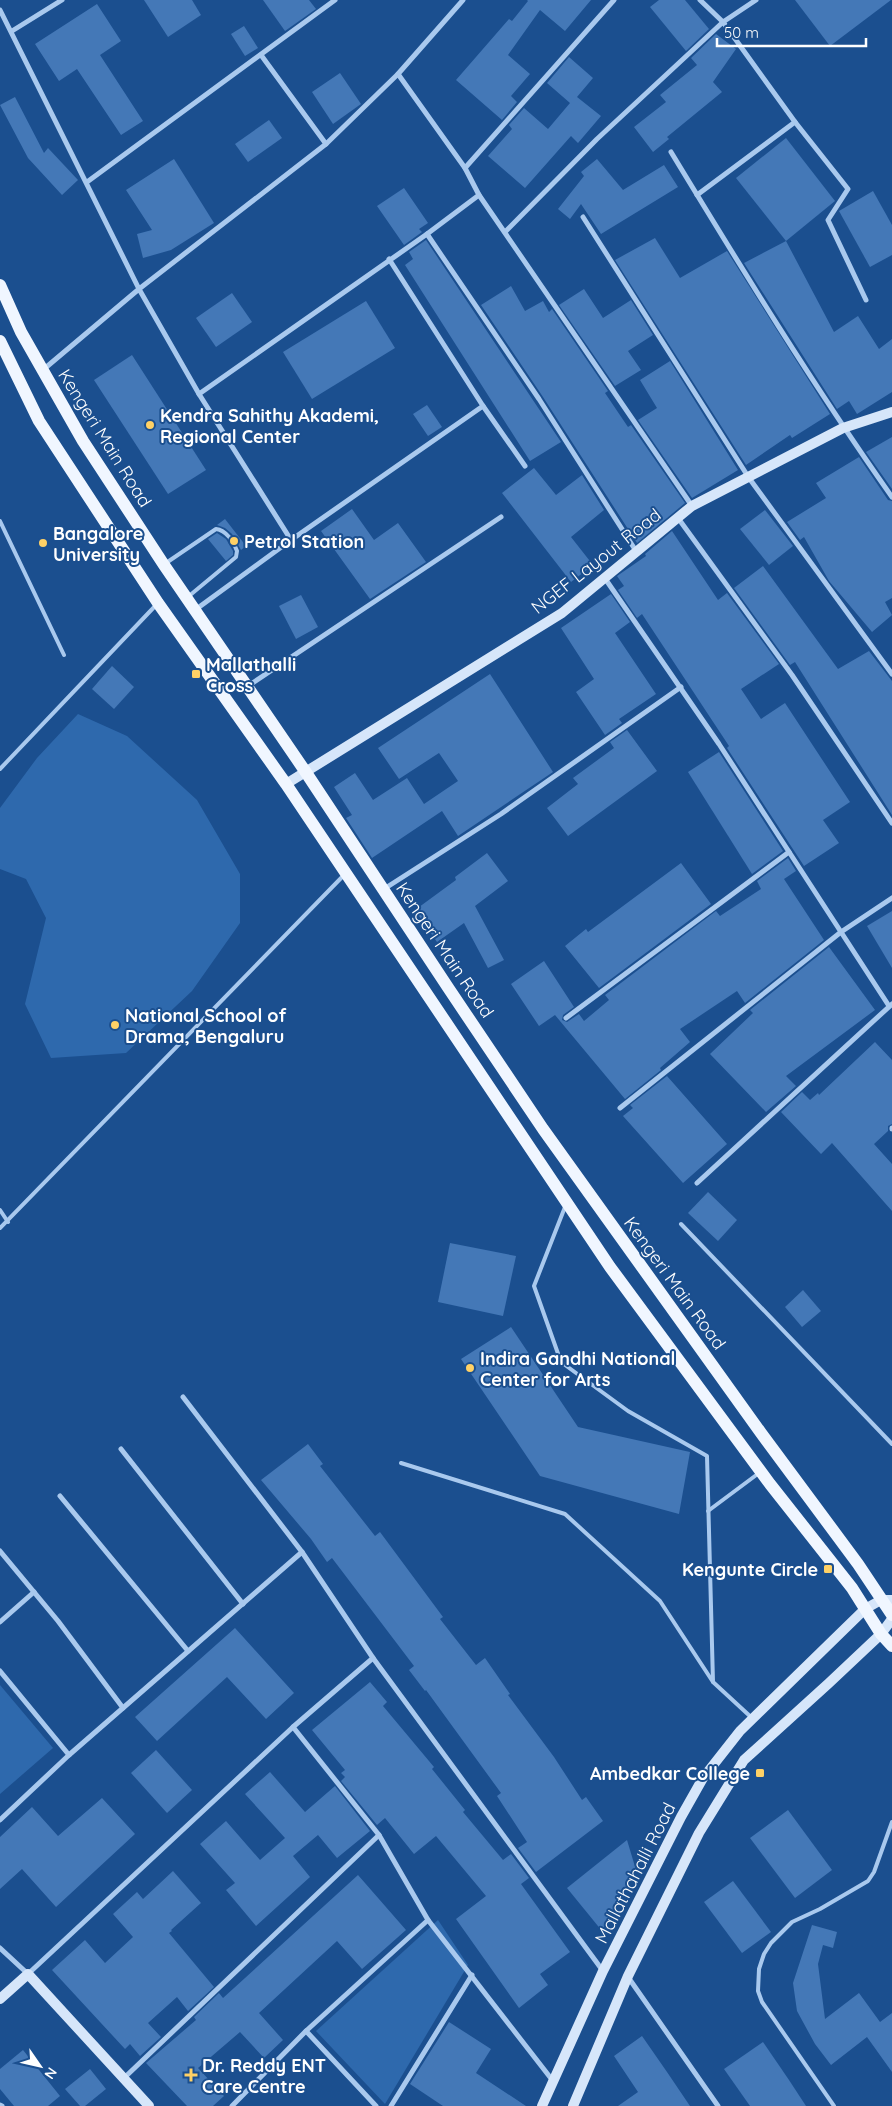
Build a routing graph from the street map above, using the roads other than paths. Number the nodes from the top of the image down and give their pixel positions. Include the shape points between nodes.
1 (62, 0) edge
2 (336, 0) edge
3 (463, 0) edge
4 (614, 0) edge
5 (700, 0) edge
6 (756, 0) edge
7 (0, 10) edge
8 (723, 22) junction
9 (12, 31) junction
10 (261, 55) junction
11 (398, 74) junction
12 (795, 122) junction
13 (326, 144) junction
14 (671, 152) dead end
15 (464, 168) junction
16 (87, 182) junction
17 (479, 195) junction
18 (697, 195) junction
19 (583, 217) dead end
20 (505, 232) junction
21 (426, 234) junction
22 (389, 259) junction
23 (0, 285) edge
24 (139, 289) junction
25 (866, 300) dead end
26 (0, 341) edge
27 (43, 370) junction
28 (199, 394) junction
29 (483, 406) junction
30 (892, 412) edge
31 (843, 428) junction
32 (525, 466) dead end
33 (749, 478) junction
34 (892, 497) edge
35 (692, 506) junction
36 (501, 517) dead end
37 (678, 518) junction
38 (0, 521) edge
39 (291, 540) junction
40 (636, 552) junction
41 (164, 565) junction
42 (604, 577) junction
43 (187, 598) junction
44 (158, 603) junction
45 (195, 610) junction
46 (64, 655) dead end
47 (892, 674) edge
48 (248, 687) junction
49 (681, 687) junction
50 (0, 769) edge
51 (305, 772) junction
52 (286, 784) junction
53 (892, 823) edge
54 (789, 852) junction
55 (345, 873) junction
56 (383, 890) junction
57 (892, 898) edge
58 (841, 932) junction
59 (890, 1005) edge
60 (566, 1018) dead end
61 (620, 1108) dead end
62 (697, 1183) dead end
63 (567, 1202) junction
64 (0, 1210) edge
65 (8, 1222) junction
66 (681, 1224) dead end
67 (0, 1228) edge
68 (183, 1397) dead end
69 (892, 1444) edge
70 (121, 1449) dead end
71 (402, 1463) dead end
72 (761, 1472) junction
73 (60, 1496) dead end
74 (708, 1511) junction
75 (0, 1550) edge
76 (302, 1552) junction
77 (34, 1592) junction
78 (887, 1600) edge
79 (243, 1604) junction
80 (865, 1609) junction
81 (892, 1615) edge
82 (892, 1619) edge
83 (0, 1622) edge
84 (881, 1634) junction
85 (892, 1646) edge
86 (188, 1651) junction
87 (373, 1658) junction
88 (0, 1671) edge
89 (713, 1682) junction
90 (123, 1708) junction
91 (753, 1719) junction
92 (293, 1727) junction
93 (69, 1755) junction
94 (0, 1820) edge
95 (892, 1822) edge
96 (379, 1835) junction
97 (428, 1920) junction
98 (0, 1948) edge
99 (603, 1971) junction
100 (28, 1974) junction
101 (472, 1975) junction
102 (628, 1976) junction
103 (0, 1998) edge
104 (306, 2031) junction
105 (123, 2079) junction
106 (553, 2081) junction
107 (148, 2106) edge
108 (232, 2106) edge
109 (376, 2106) edge
110 (391, 2106) edge
111 (542, 2106) edge
112 (573, 2106) edge
113 (718, 2106) edge
114 (834, 2106) edge

1 - 9 street
2 - 10 street
3 - 11 street
4 - 15 street
5 - 8 street
6 - 8 street
7 - 9 street
8 - 12 street
8 - 20 street via 597,138
9 - 16 street
10 - 13 street
10 - 16 street
11 - 13 street
11 - 15 street
12 - 18 street
12 - 25 street via 848,189 828,220
13 - 24 street
14 - 18 street
15 - 17 street
16 - 24 street
17 - 20 street
17 - 21 street
18 - 31 street
19 - 33 street
20 - 35 street
21 - 22 street
21 - 40 street via 539,399
22 - 28 street
22 - 29 street
23 - 27 main road, Kengeri Main Road
24 - 27 street
24 - 28 street
26 - 44 main road via 39,421
27 - 41 main road, Kengeri Main Road via 83,441
28 - 39 street
29 - 32 street
29 - 39 street
30 - 31 main road, NGEF Layout Road
31 - 33 main road, NGEF Layout Road
31 - 34 street
33 - 35 main road, NGEF Layout Road
33 - 47 street
35 - 37 main road, NGEF Layout Road
36 - 48 street
37 - 40 main road, NGEF Layout Road
37 - 53 street via 792,675
38 - 46 lane
39 - 45 street
40 - 42 main road, NGEF Layout Road
41 - 43 main road, Kengeri Main Road
41 - 43 lane via 216,529 224,531 236,548 237,554 230,564
42 - 49 street
42 - 51 main road, NGEF Layout Road via 562,613
43 - 45 main road, Kengeri Main Road
44 - 50 lane
44 - 52 main road
45 - 48 main road, Kengeri Main Road
48 - 51 main road, Kengeri Main Road
49 - 54 street
49 - 56 street via 501,814
51 - 52 main road, NGEF Layout Road
51 - 56 main road, Kengeri Main Road
52 - 55 main road
54 - 58 street
54 - 60 street
55 - 63 main road
55 - 65 lane
56 - 78 main road, Kengeri Main Road via 544,1129 761,1434
57 - 58 street
58 - 59 street
58 - 61 street
59 - 62 street
63 - 72 main road via 610,1267
63 - 74 lane via 534,1286 561,1362 628,1411 707,1456
64 - 65 lane
65 - 67 lane
66 - 69 lane
68 - 76 street
70 - 79 street
71 - 89 lane via 565,1514 660,1601
72 - 74 lane
72 - 80 main road
73 - 86 street
74 - 89 lane
75 - 77 street
76 - 79 street
76 - 87 street
77 - 83 street
77 - 90 street
78 - 80 main road, Mallathahalli Road
78 - 81 main road, Kengeri Main Road
79 - 86 street
80 - 84 main road
80 - 91 main road, Mallathahalli Road
82 - 84 main road
84 - 85 main road
84 - 102 main road via 744,1760 699,1833
86 - 90 street
87 - 92 street
87 - 99 street
88 - 93 street
89 - 91 lane
90 - 93 street
91 - 99 main road, Mallathahalli Road via 721,1753 704,1778
92 - 96 street
92 - 100 street
93 - 94 street
95 - 114 lane via 868,1881 792,1922 771,1943 759,1969 758,1992 762,2002
96 - 97 street
96 - 105 street
97 - 101 street
97 - 104 street
98 - 100 street
99 - 106 main road, Mallathahalli Road
100 - 103 main road
100 - 105 main road
101 - 106 street
101 - 110 street
102 - 112 main road
102 - 113 street
104 - 108 street
104 - 109 street
105 - 107 main road
106 - 111 main road, Mallathahalli Road

